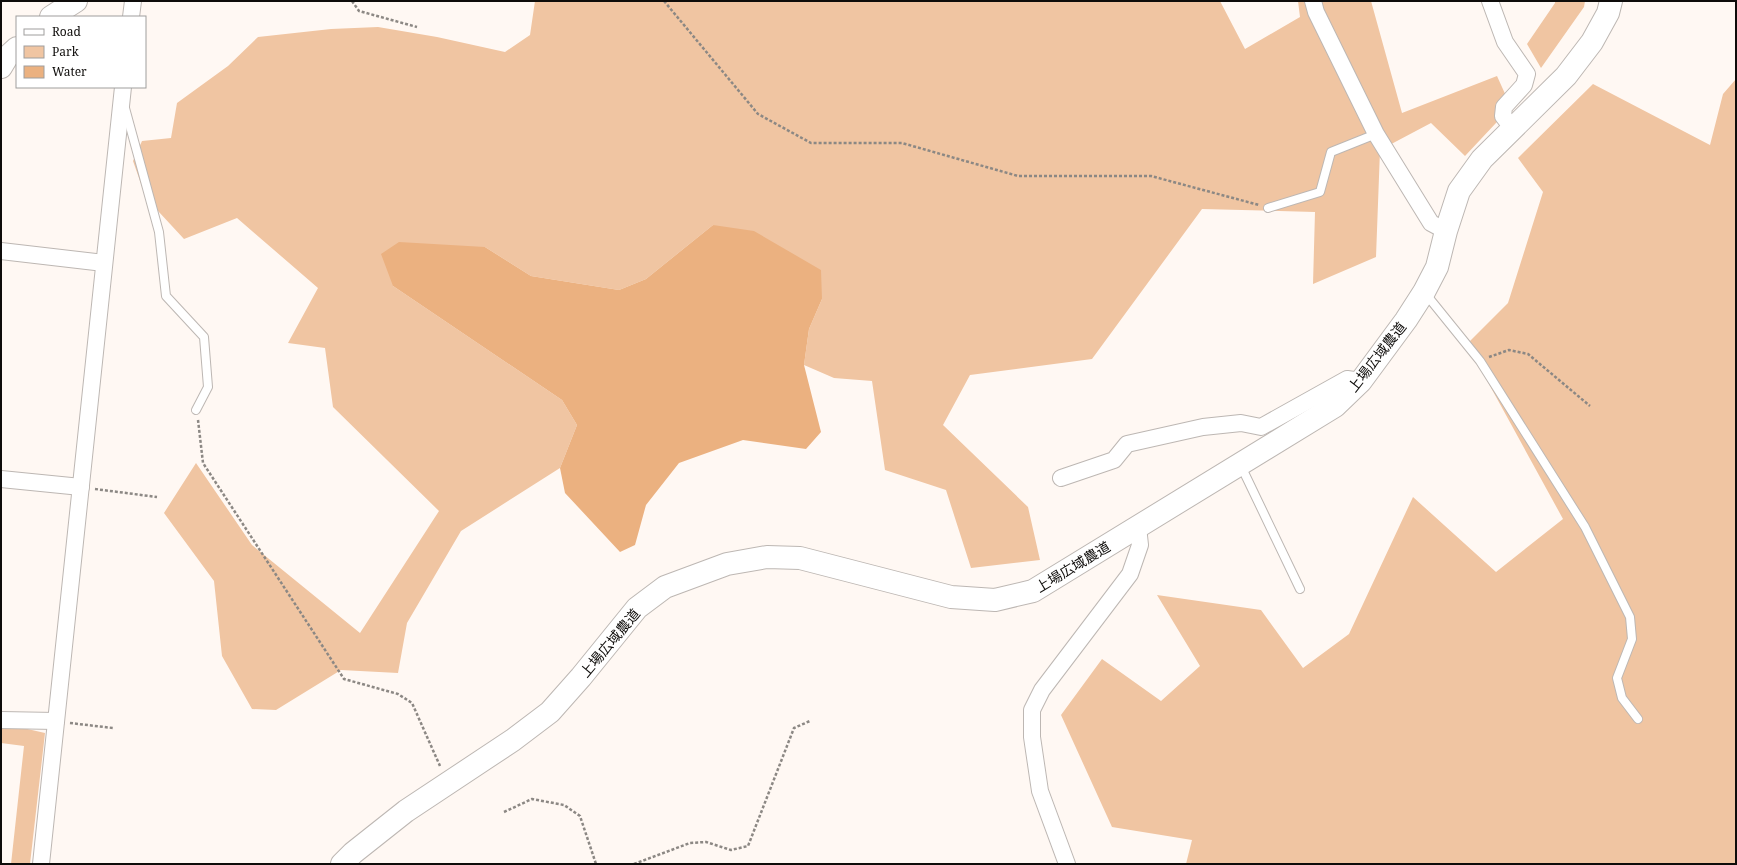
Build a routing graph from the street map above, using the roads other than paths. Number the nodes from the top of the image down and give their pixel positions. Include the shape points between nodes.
1 (76, 1) edge
2 (132, 1) edge
3 (1313, 1) edge
4 (1490, 1) edge
5 (1611, 1) edge
6 (53, 16) edge
7 (131, 16) edge
8 (16, 49) edge
9 (1, 68) edge
10 (123, 92) edge
11 (1513, 129) junction
12 (1376, 134) junction
13 (1268, 208) road end
14 (1446, 231) junction
15 (1, 251) edge
16 (104, 263) junction
17 (1424, 292) junction
18 (1361, 381) junction
19 (196, 410) road end
20 (1240, 465) junction
21 (1061, 478) dead end
22 (1, 479) edge
23 (81, 487) junction
24 (1138, 527) junction
25 (1300, 589) dead end
26 (1638, 719) dead end
27 (1, 720) edge
28 (56, 721) junction
29 (40, 864) edge
30 (342, 864) edge
31 (1067, 864) edge

1 - 6 street
2 - 7 street
3 - 12 street
4 - 11 street via 1505,42 1527,74 1524,85 1504,107 1503,116
5 - 11 street, 上場広域農道 via 1608,13 1592,42 1566,76
8 - 9 street
10 - 16 street
10 - 19 lane via 159,232 166,296 204,337 208,387
11 - 14 street, 上場広域農道 via 1482,159 1459,191
12 - 13 lane via 1331,152 1320,192
12 - 14 street via 1431,223
14 - 17 street, 上場広域農道 via 1437,267
15 - 16 street
16 - 23 street
17 - 18 street, 上場広域農道
17 - 26 lane via 1480,361 1586,527 1630,618 1632,639 1618,678 1622,698
18 - 20 street, 上場広域農道 via 1335,406
18 - 21 street via 1347,379 1260,427 1241,423 1203,426 1127,444 1114,460
20 - 24 street, 上場広域農道
20 - 25 lane
22 - 23 street
23 - 28 street
24 - 30 street, 上場広域農道 via 1033,591 995,600 951,597 800,558 768,557 727,564 665,588 637,608 582,677 550,712 406,812
24 - 31 street via 1140,545 1130,574 1042,690 1032,710 1032,737 1040,792
27 - 28 street
28 - 29 street

